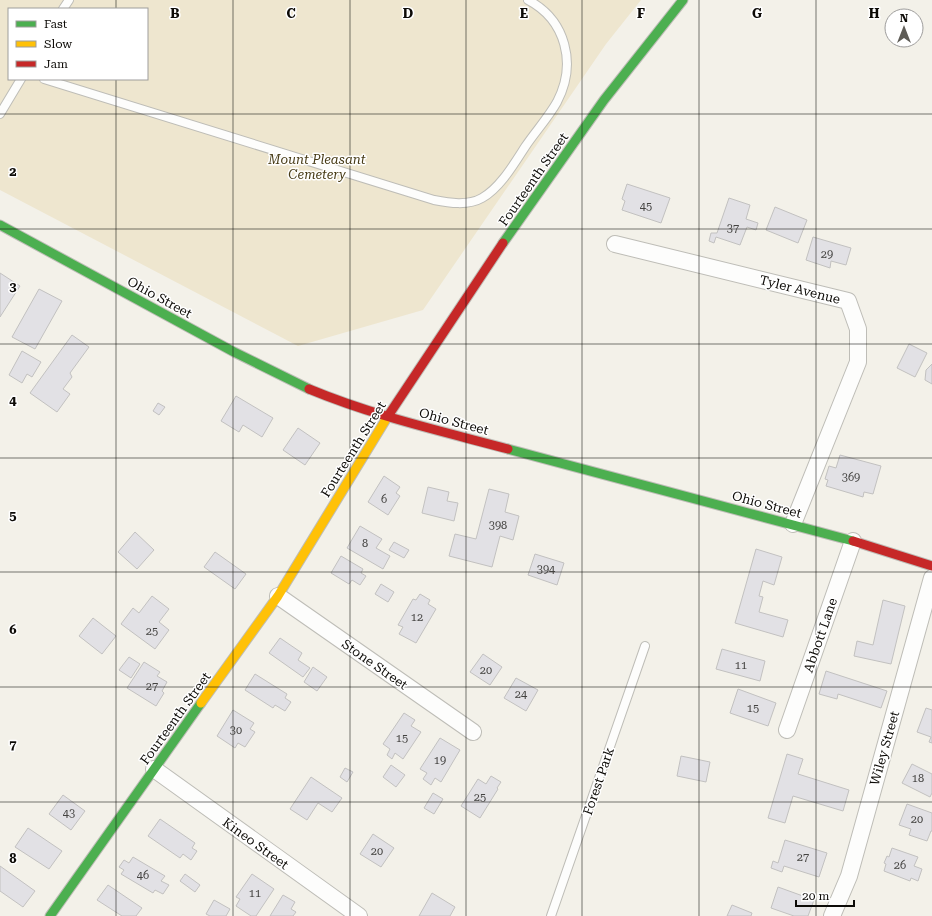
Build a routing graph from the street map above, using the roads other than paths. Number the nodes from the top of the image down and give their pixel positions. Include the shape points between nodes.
1 (528, 0) edge
2 (683, 0) edge
3 (20, 80) edge
4 (47, 80) edge
5 (0, 114) edge
6 (0, 224) edge
7 (614, 244) dead end
8 (387, 417) junction
9 (793, 524) junction
10 (853, 541) junction
11 (932, 566) edge
12 (932, 578) edge
13 (278, 596) junction
14 (645, 646) dead end
15 (787, 730) dead end
16 (473, 732) dead end
17 (154, 769) junction
18 (50, 916) edge
19 (359, 916) edge
20 (551, 916) edge
21 (832, 916) edge

1 - 4 lane via 548,13 556,23 566,52 565,78 557,102 502,181 483,198 473,201 449,203 434,200
2 - 8 street, Fourteenth Street via 604,100 522,215
3 - 5 lane
6 - 8 street, Ohio Street via 289,381 350,406
7 - 9 street, Tyler Avenue via 848,301 858,329 858,362
8 - 9 street, Ohio Street
8 - 13 street, Fourteenth Street
9 - 10 street, Ohio Street
10 - 11 street, Ohio Street
10 - 15 street, Abbott Lane
12 - 21 street, Wiley Street via 848,876
13 - 16 street, Stone Street
13 - 17 street, Fourteenth Street
14 - 20 lane, Forest Park
17 - 18 street, Fourteenth Street
17 - 19 street, Kineo Street

